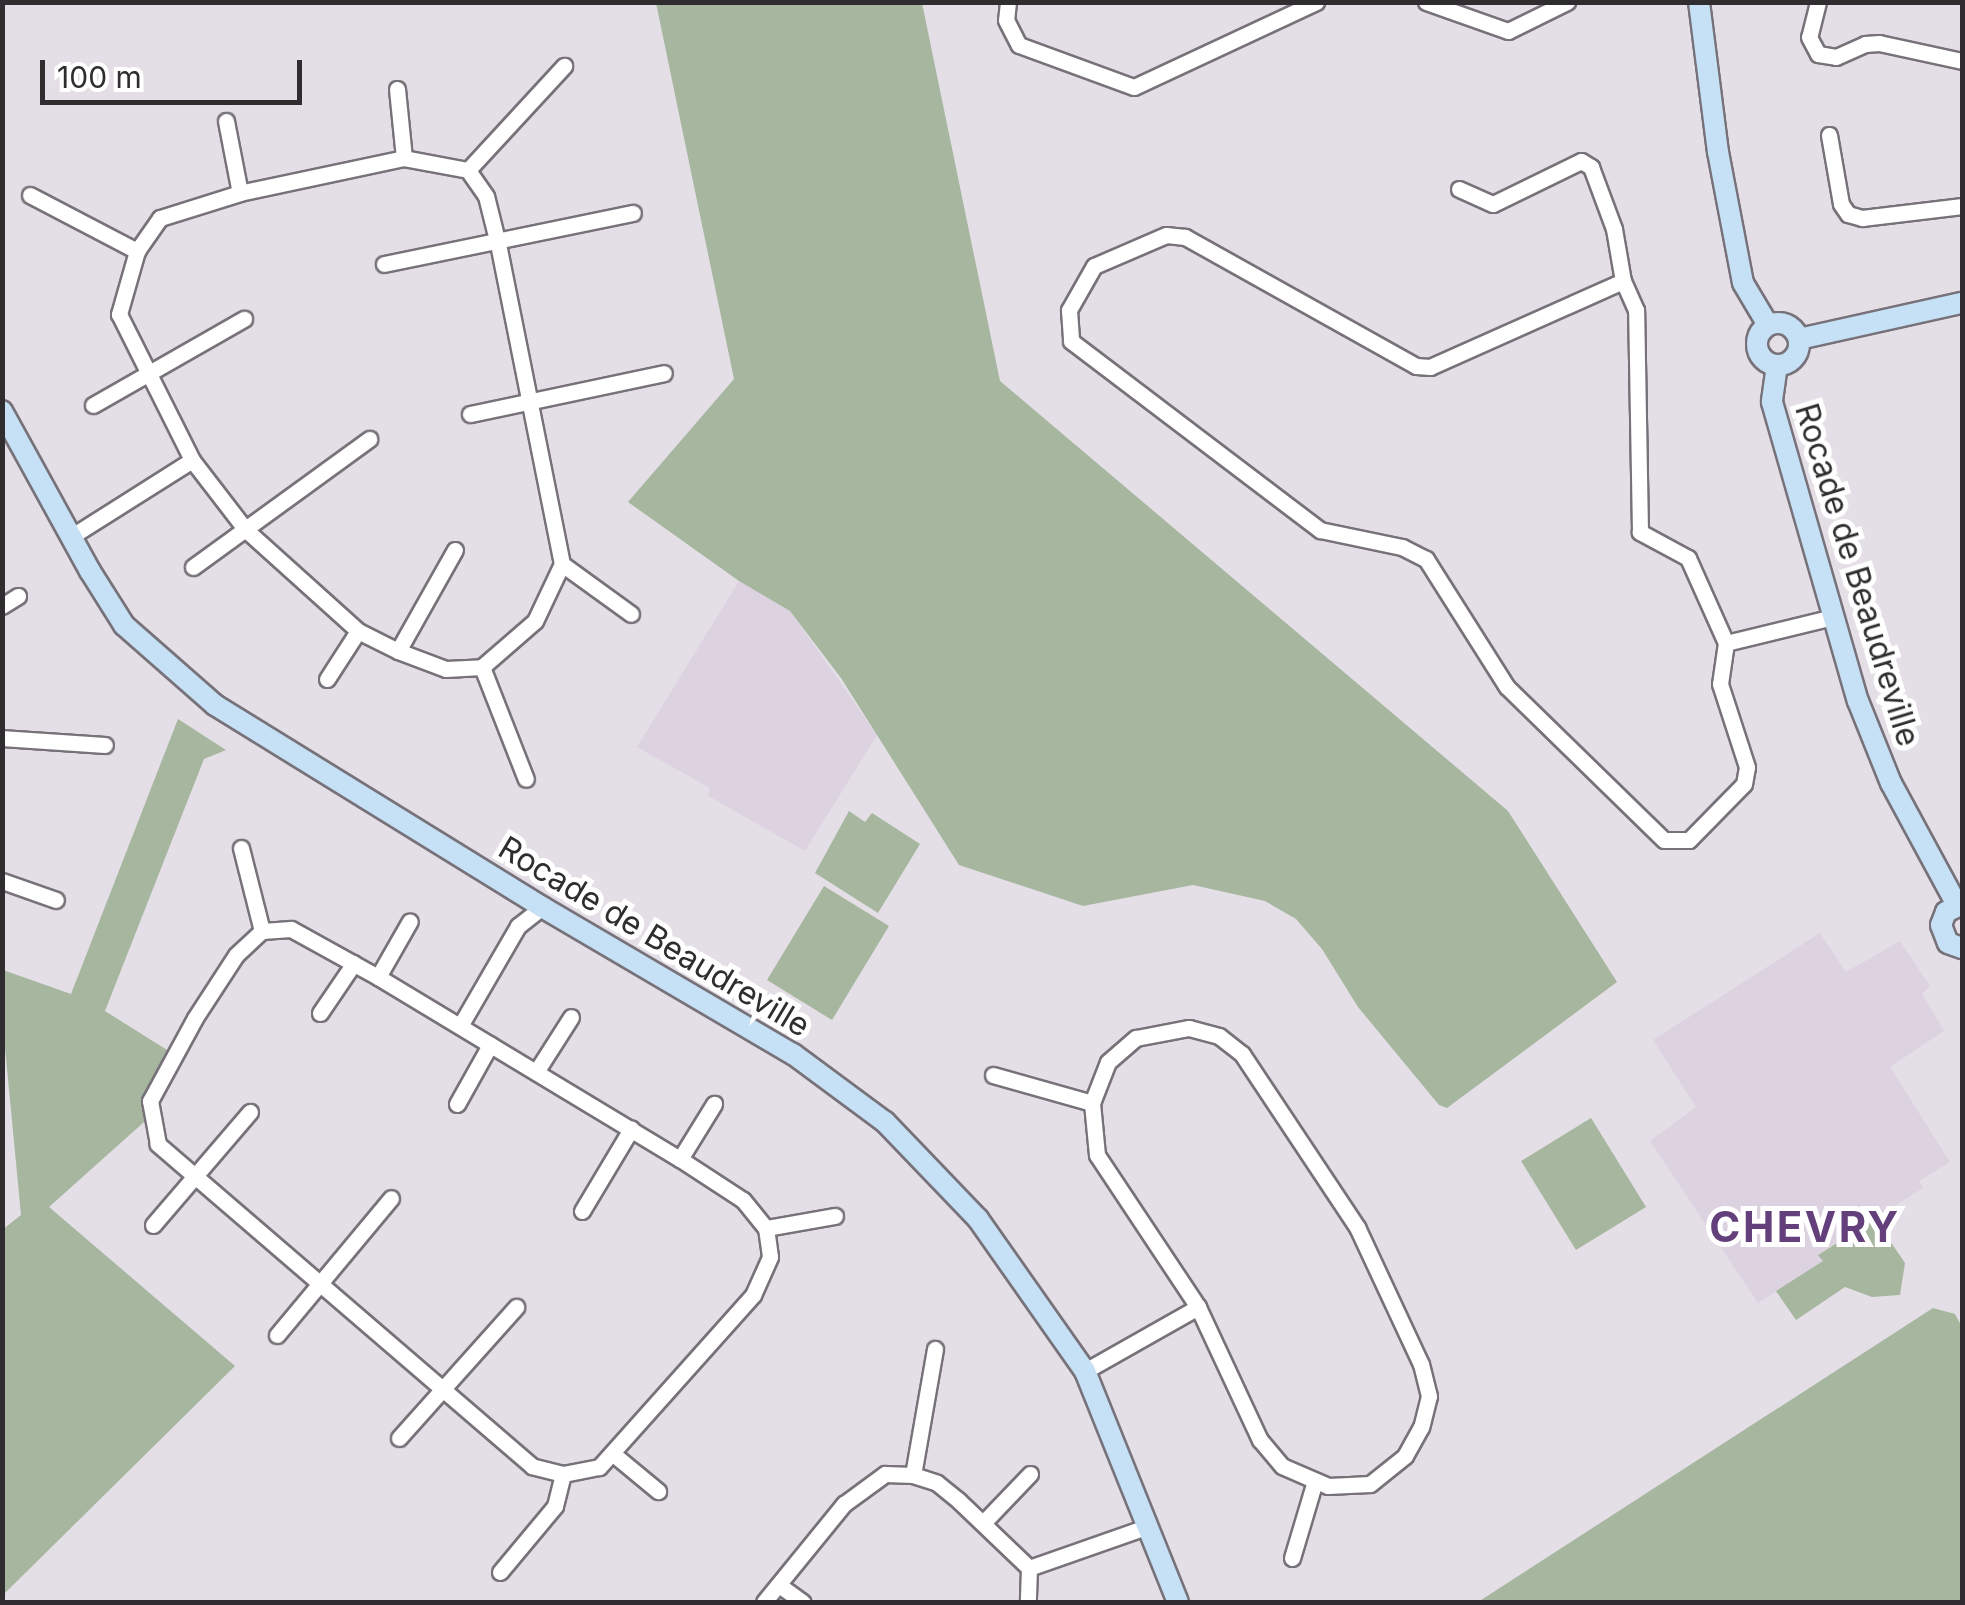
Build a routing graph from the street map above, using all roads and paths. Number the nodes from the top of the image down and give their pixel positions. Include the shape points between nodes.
1 (1008, 2) edge
2 (1316, 2) edge
3 (1426, 2) edge
4 (1567, 2) edge
5 (1699, 2) edge
6 (1818, 2) edge
7 (1962, 61) edge
8 (564, 66) dead end
9 (397, 88) dead end
10 (226, 122) dead end
11 (1830, 135) dead end
12 (404, 158) junction
13 (468, 170) junction
14 (1459, 189) dead end
15 (30, 194) dead end
16 (240, 194) junction
17 (1962, 206) edge
18 (632, 213) dead end
19 (497, 240) junction
20 (137, 251) junction
21 (384, 264) dead end
22 (1623, 281) junction
23 (1962, 303) edge
24 (244, 319) dead end
25 (1768, 325) junction
26 (1799, 339) junction
27 (1778, 366) junction
28 (664, 373) dead end
29 (150, 376) junction
30 (526, 404) junction
31 (94, 405) dead end
32 (2, 411) edge
33 (470, 414) dead end
34 (368, 439) dead end
35 (192, 460) junction
36 (246, 530) junction
37 (72, 536) junction
38 (456, 550) dead end
39 (562, 564) junction
40 (193, 567) dead end
41 (18, 596) dead end
42 (2, 606) edge
43 (631, 614) dead end
44 (1832, 618) junction
45 (358, 632) junction
46 (1726, 643) junction
47 (398, 651) junction
48 (482, 667) junction
49 (328, 679) dead end
50 (2, 738) edge
51 (105, 745) dead end
52 (526, 779) dead end
53 (241, 848) dead end
54 (2, 882) edge
55 (56, 900) dead end
56 (1960, 904) edge
57 (542, 907) junction
58 (410, 921) dead end
59 (262, 932) junction
60 (1962, 948) edge
61 (354, 963) junction
62 (378, 976) junction
63 (320, 1013) dead end
64 (571, 1018) dead end
65 (460, 1026) junction
66 (490, 1045) junction
67 (536, 1072) junction
68 (993, 1075) dead end
69 (456, 1104) dead end
70 (714, 1104) dead end
71 (1092, 1104) junction
72 (250, 1112) dead end
73 (631, 1129) junction
74 (680, 1159) junction
75 (195, 1177) junction
76 (390, 1198) dead end
77 (582, 1210) dead end
78 (836, 1216) dead end
79 (153, 1226) dead end
80 (766, 1228) junction
81 (323, 1285) junction
82 (516, 1307) dead end
83 (1198, 1308) junction
84 (277, 1335) dead end
85 (935, 1349) dead end
86 (1085, 1371) junction
87 (444, 1391) junction
88 (400, 1438) dead end
89 (612, 1453) junction
90 (563, 1474) junction
91 (1030, 1474) dead end
92 (914, 1475) junction
93 (1315, 1481) junction
94 (658, 1491) dead end
95 (984, 1523) junction
96 (1149, 1526) junction
97 (1292, 1558) dead end
98 (1028, 1568) junction
99 (500, 1572) dead end
100 (779, 1585) junction
101 (764, 1602) edge
102 (802, 1602) edge
103 (1028, 1602) edge
104 (1178, 1602) edge

1 - 2 street via 1006,20 1019,45 1134,86
3 - 4 street via 1508,31
5 - 25 street via 1742,282
6 - 7 street via 1809,37 1818,54 1836,57 1879,44
8 - 13 street
9 - 12 street
10 - 16 street
11 - 17 street via 1848,214
12 - 13 street
12 - 16 street
13 - 19 street via 486,196
14 - 22 street via 1493,204 1582,160 1591,167 1614,229
15 - 20 street
16 - 20 street via 160,218
18 - 19 street
19 - 21 street
19 - 30 street
20 - 29 street via 119,314
22 - 46 street via 1636,310 1640,532 1688,558
22 - 46 street via 1430,366 1416,366 1185,237 1166,235 1094,266 1069,310 1070,341 1320,530 1402,546 1426,559 1507,687 1664,840 1689,840 1744,784 1747,767 1720,684
23 - 26 street
24 - 29 street
25 - 26 street via 1787,324
25 - 27 street via 1758,336 1758,350
26 - 27 street via 1795,357
27 - 44 street, Rocade de Beaudreville via 1772,402
28 - 30 street
29 - 31 street
29 - 35 street
30 - 33 street
30 - 39 street
32 - 37 street, Rocade de Beaudreville
34 - 36 street
35 - 36 street
35 - 37 street
36 - 40 street
36 - 45 street
37 - 57 street, Rocade de Beaudreville via 124,626 215,704
38 - 47 street
39 - 43 street
39 - 48 street via 535,621
41 - 42 street
44 - 46 street
44 - 56 street, Rocade de Beaudreville via 1871,738
45 - 47 street
45 - 49 street
47 - 48 street via 446,668
48 - 52 street
50 - 51 street
53 - 59 street
54 - 55 street
56 - 60 street via 1946,912 1942,931 1948,943
57 - 65 street via 518,926
57 - 86 street, Rocade de Beaudreville via 793,1054 885,1122 978,1220
58 - 62 street
59 - 61 street via 291,929
59 - 75 street via 236,956 150,1101 158,1144
61 - 62 street
61 - 63 street
62 - 65 street
64 - 67 street
65 - 66 street
66 - 67 street
66 - 69 street
67 - 73 street
68 - 71 street
70 - 74 street
71 - 83 street via 1097,1155
71 - 93 street via 1108,1062 1136,1038 1189,1028 1219,1036 1242,1054 1358,1228 1421,1364 1429,1396 1404,1456 1370,1484
72 - 75 street
73 - 74 street
73 - 77 street
74 - 80 street via 743,1200
75 - 79 street
75 - 81 street
76 - 81 street
78 - 80 street
80 - 89 street via 770,1258 764,1279
81 - 84 street
81 - 87 street
82 - 87 street
83 - 86 street
83 - 93 street via 1260,1440 1282,1466
85 - 92 street
86 - 96 street, Rocade de Beaudreville
87 - 88 street
87 - 90 street via 532,1466
89 - 90 street via 600,1466
89 - 94 street
90 - 99 street via 555,1506
91 - 95 street
92 - 95 street via 936,1483
92 - 100 street via 885,1474 855,1493
93 - 97 street
95 - 98 street
96 - 98 street
96 - 104 street, Rocade de Beaudreville
98 - 103 street
100 - 101 street
100 - 102 street

